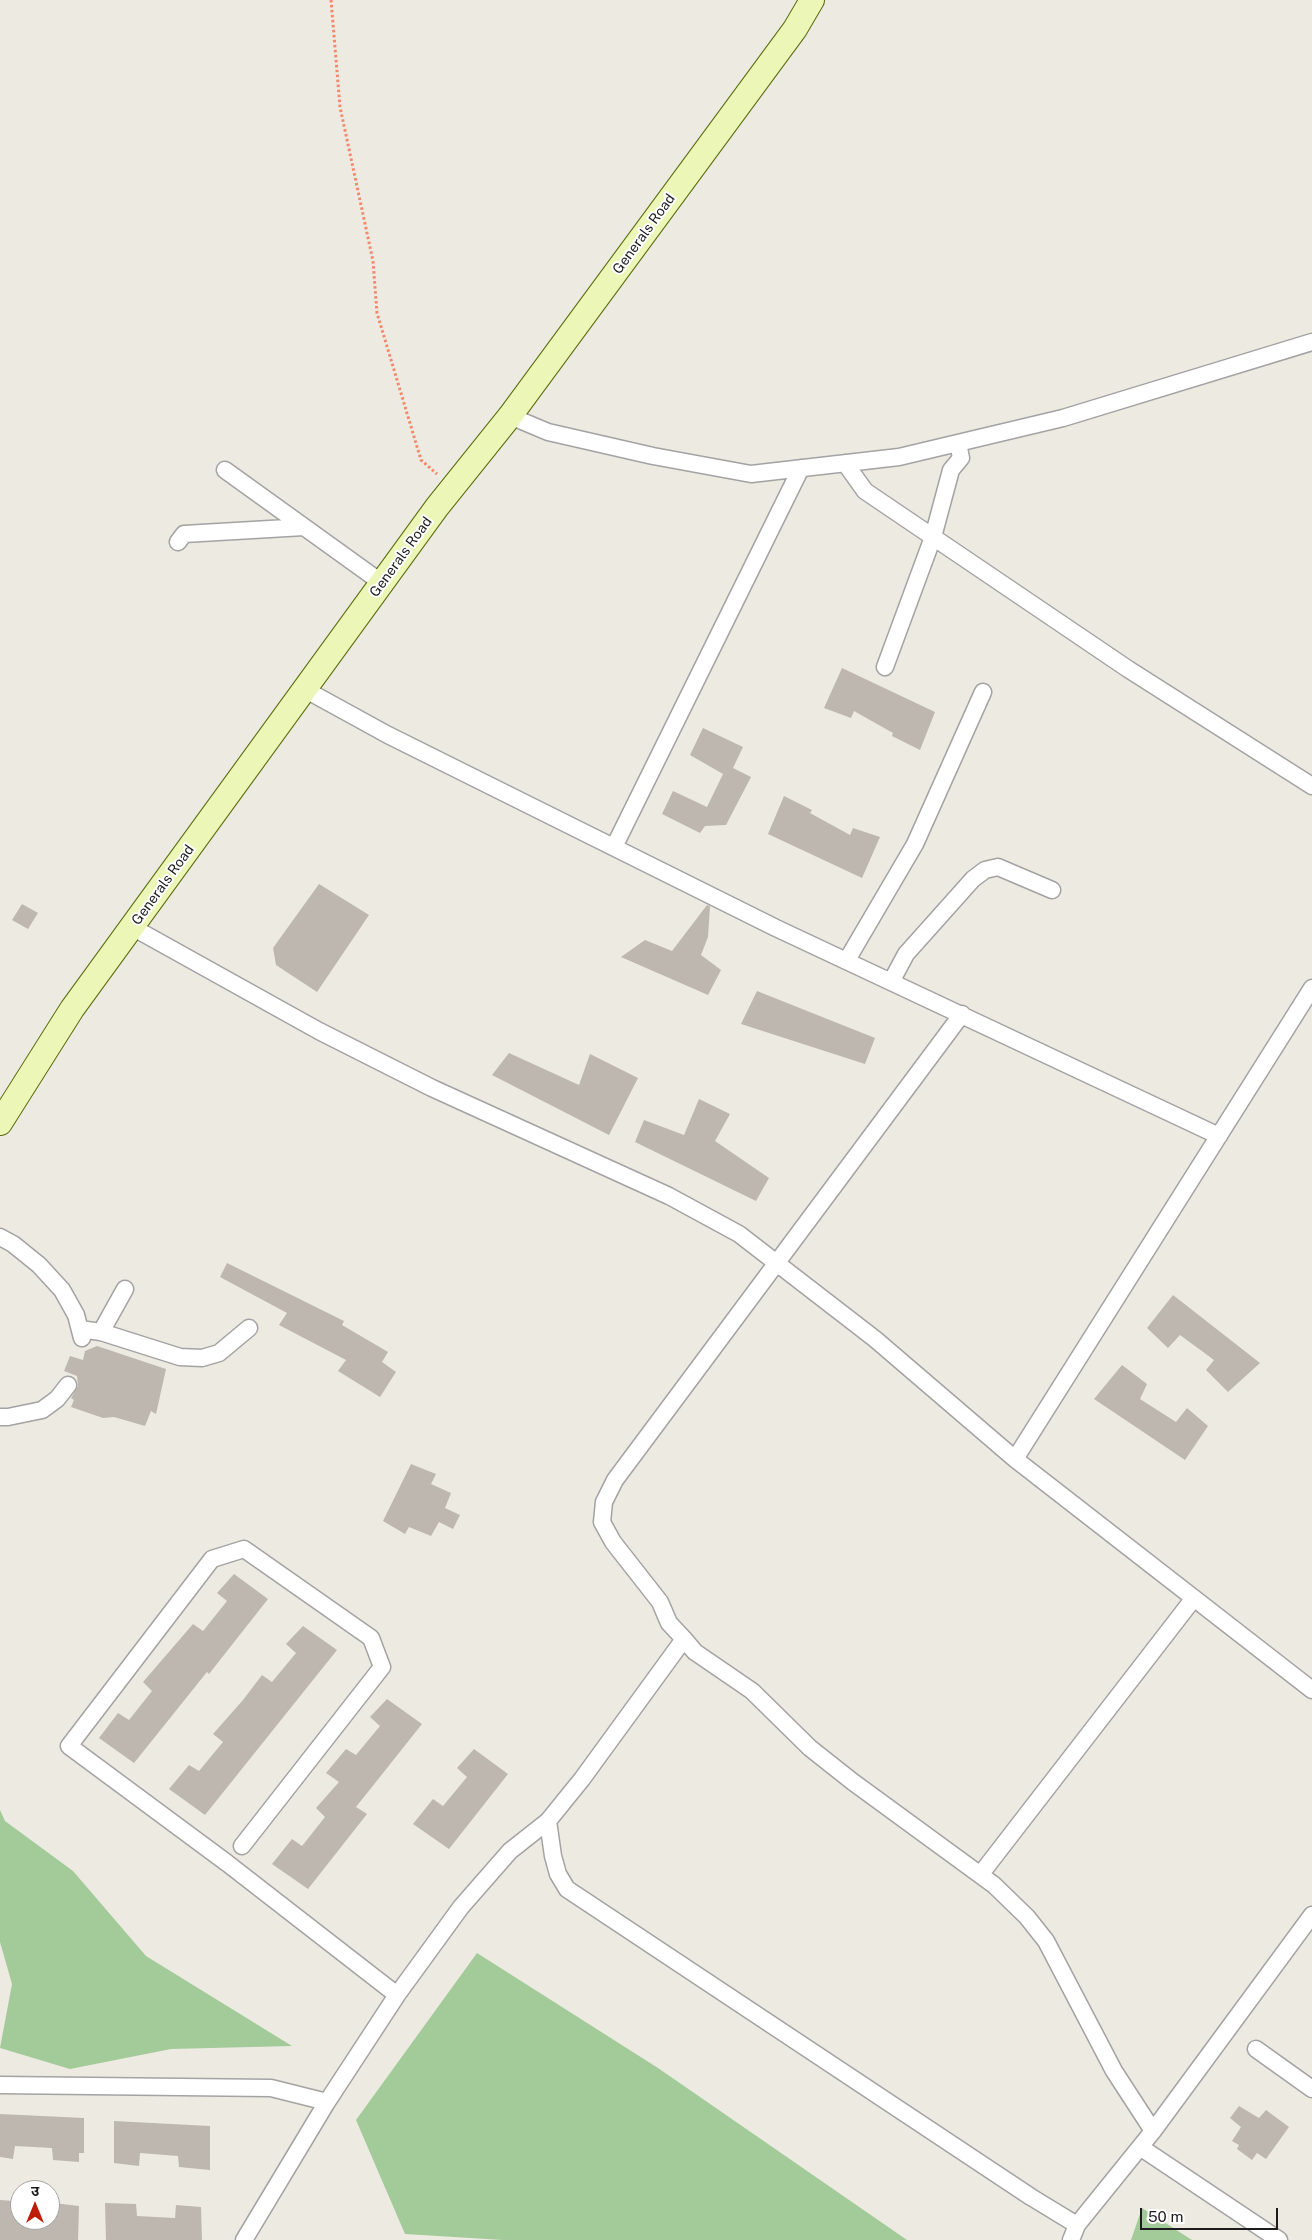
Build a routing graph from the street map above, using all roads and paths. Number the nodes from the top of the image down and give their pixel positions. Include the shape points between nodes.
1 (331, 0) edge
2 (812, 0) edge
3 (1312, 342) edge
4 (510, 416) junction
5 (958, 442) junction
6 (845, 463) junction
7 (801, 468) junction
8 (225, 470) dead end
9 (452, 488) junction
10 (304, 527) junction
11 (933, 537) junction
12 (178, 542) dead end
13 (382, 583) junction
14 (885, 667) dead end
15 (306, 690) junction
16 (984, 692) dead end
17 (1312, 786) edge
18 (614, 847) junction
19 (1052, 890) dead end
20 (132, 927) junction
21 (847, 960) junction
22 (891, 982) junction
23 (1312, 988) edge
24 (962, 1014) junction
25 (0, 1123) edge
26 (1219, 1136) junction
27 (0, 1236) edge
28 (777, 1264) junction
29 (125, 1289) dead end
30 (249, 1328) dead end
31 (101, 1332) junction
32 (68, 1386) dead end
33 (0, 1417) edge
34 (1016, 1459) junction
35 (1194, 1598) junction
36 (684, 1639) junction
37 (1312, 1690) edge
38 (548, 1821) junction
39 (242, 1846) dead end
40 (980, 1875) junction
41 (1312, 1915) edge
42 (397, 1995) junction
43 (1256, 2048) dead end
44 (0, 2085) edge
45 (1312, 2089) edge
46 (327, 2102) junction
47 (1153, 2131) junction
48 (1140, 2147) junction
49 (1074, 2233) edge
50 (244, 2240) edge
51 (1280, 2240) edge

1 - 9 path via 340,108 373,261 377,313 421,460
2 - 4 street, Generals Road via 795,29
3 - 5 street via 1063,418
4 - 7 street via 548,432 751,474
4 - 9 street, Generals Road
5 - 6 street via 899,457
5 - 11 street via 961,458 952,470
6 - 7 street
6 - 11 street via 865,491
7 - 18 street
8 - 10 street
9 - 13 street, Generals Road
10 - 12 street via 184,534
10 - 13 street
11 - 14 street
11 - 17 street via 1136,674
13 - 15 street, Generals Road
15 - 18 street via 388,735
15 - 20 street, Generals Road
16 - 21 street via 915,844
18 - 21 street
19 - 22 street via 998,867 986,870 973,879 906,954
20 - 25 street, Generals Road via 72,1009
20 - 28 street via 318,1031 432,1088 668,1196 738,1234
21 - 22 street
22 - 24 street
23 - 26 street
24 - 26 street
24 - 28 street
26 - 34 street
27 - 31 street via 39,1265 62,1290 76,1315 81,1333
28 - 34 street via 875,1339
28 - 36 street via 615,1480 604,1502 602,1522 613,1542 660,1602 668,1623
29 - 31 street
30 - 31 street via 219,1352 202,1358 180,1357
32 - 33 street via 58,1400 42,1410
34 - 35 street
35 - 37 street
35 - 40 street
36 - 38 street
36 - 40 street via 696,1652 752,1691 810,1748
38 - 42 street via 510,1851 479,1886
38 - 49 street via 558,1874 568,1889 1023,2192
39 - 42 street via 382,1666 372,1638 244,1548 212,1559 69,1746
40 - 47 street via 994,1885 1046,1941 1114,2071
41 - 47 street
42 - 46 street
43 - 45 street
44 - 46 street via 271,2088
46 - 50 street
47 - 48 street
48 - 49 street
48 - 51 street

